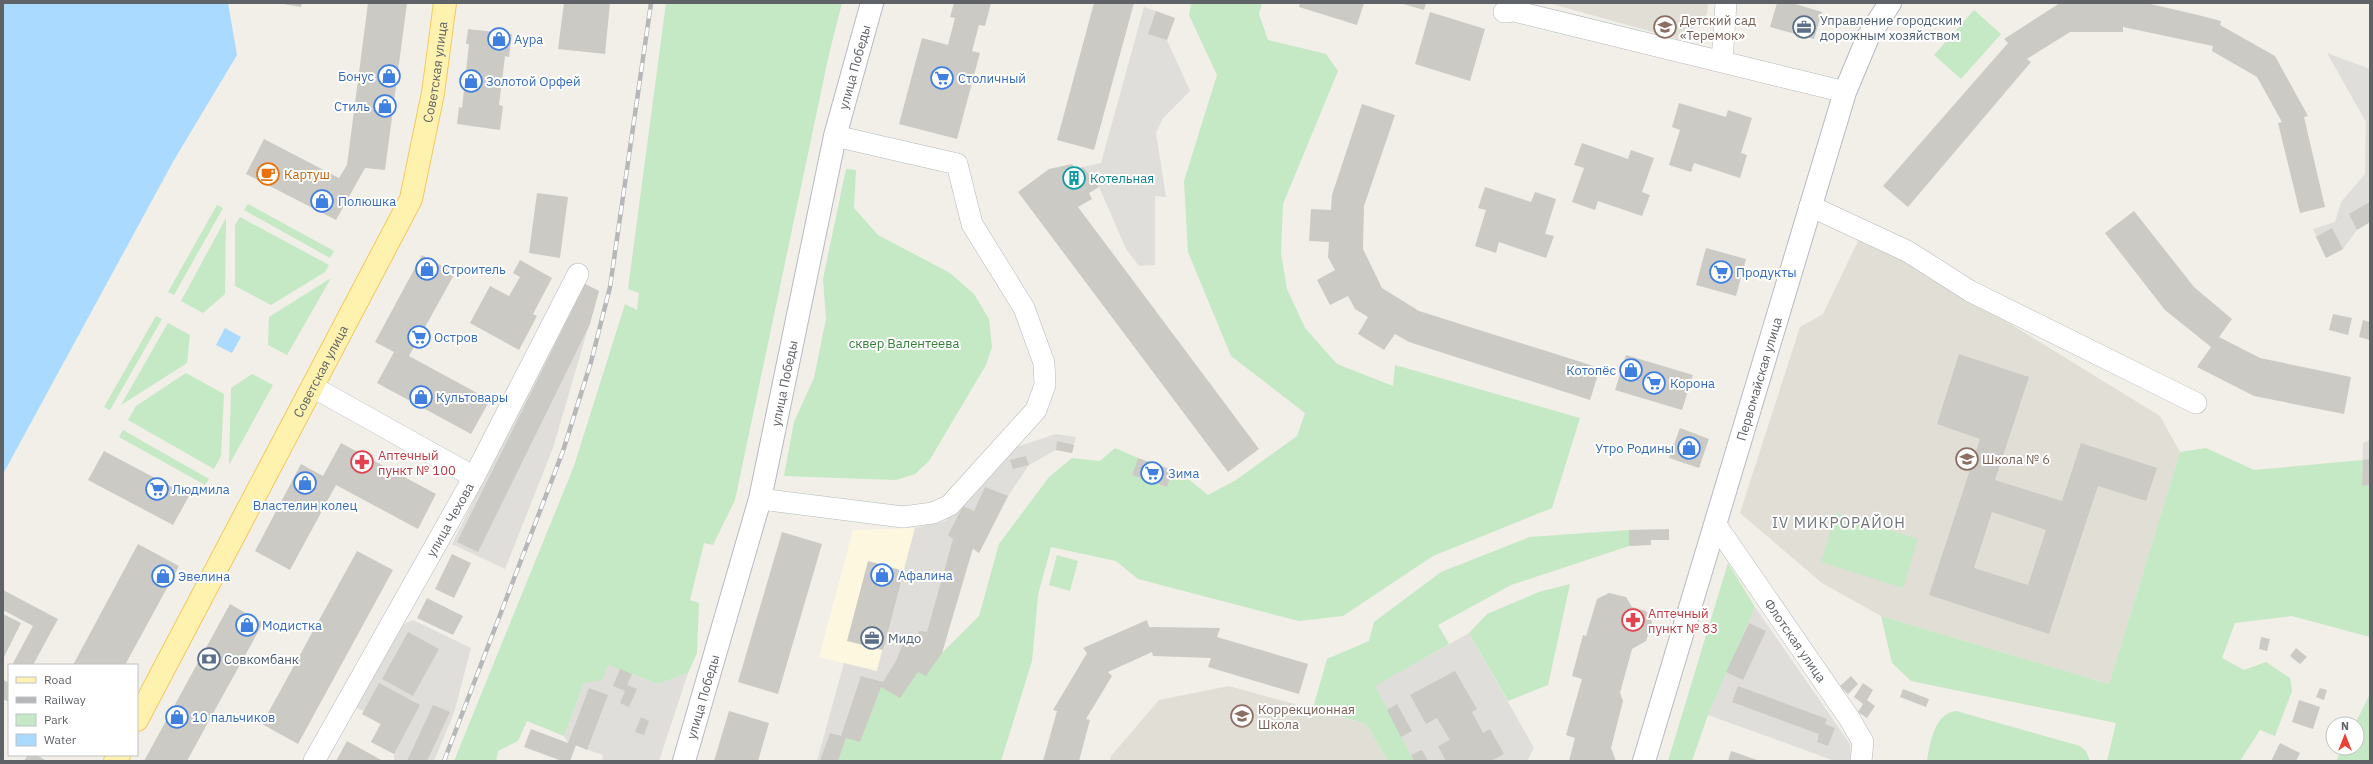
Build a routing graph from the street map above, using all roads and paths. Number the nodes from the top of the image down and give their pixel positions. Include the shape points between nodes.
1 (444, 3) edge
2 (872, 3) edge
3 (1726, 3) edge
4 (1890, 3) edge
5 (1504, 12) dead end
6 (1722, 61) junction
7 (1845, 92) junction
8 (835, 136) junction
9 (1810, 206) junction
10 (578, 274) dead end
11 (313, 387) junction
12 (2196, 403) dead end
13 (474, 477) junction
14 (760, 499) junction
15 (1716, 525) junction
16 (138, 718) edge
17 (314, 761) edge
18 (684, 761) edge
19 (1644, 761) edge
20 (1861, 761) edge

1 - 11 main road, Советская улица via 433,93 411,199
2 - 8 street, улица Победы
3 - 6 street
4 - 7 street, Первомайская улица via 1868,37
5 - 6 street via 1514,11
6 - 7 street
7 - 9 street, Первомайская улица
8 - 14 street, улица Победы
8 - 14 street via 957,164 972,224 1024,308 1044,363 1044,384 1036,410 950,505 933,513 903,517
9 - 12 street via 1907,251 1970,291
9 - 15 street, Первомайская улица
10 - 13 street, улица Чехова
11 - 13 street
11 - 16 main road, Советская улица
13 - 17 street, улица Чехова
14 - 18 street, улица Победы
15 - 19 street, Первомайская улица
15 - 20 street, Флотская улица via 1849,718 1863,742

